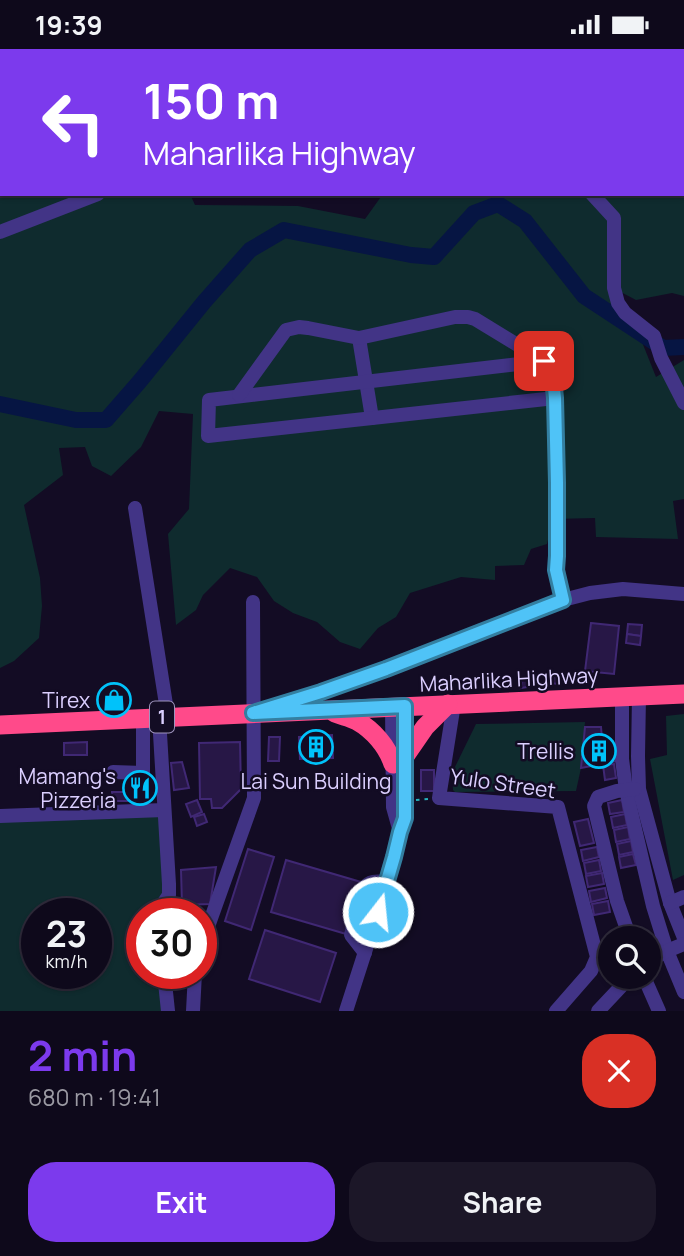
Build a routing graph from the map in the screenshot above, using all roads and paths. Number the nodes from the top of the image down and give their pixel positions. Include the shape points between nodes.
1 (92, 196) edge
2 (594, 196) edge
3 (0, 232) edge
4 (359, 338) junction
5 (544, 361) junction
6 (367, 382) junction
7 (239, 395) junction
8 (555, 398) junction
9 (684, 403) edge
10 (372, 418) junction
11 (135, 508) dead end
12 (684, 594) edge
13 (563, 600) junction
14 (253, 602) dead end
15 (684, 694) edge
16 (631, 696) junction
17 (451, 704) junction
18 (398, 706) junction
19 (324, 709) junction
20 (253, 713) junction
21 (157, 717) junction
22 (0, 725) edge
23 (399, 760) junction
24 (113, 772) dead end
25 (633, 790) junction
26 (439, 798) junction
27 (406, 800) junction
28 (164, 810) junction
29 (0, 816) edge
30 (400, 832) junction
31 (387, 882) junction
32 (684, 897) edge
33 (167, 898) edge
34 (217, 902) edge
35 (670, 903) junction
36 (626, 926) edge
37 (684, 938) edge
38 (684, 944) edge
39 (667, 951) junction
40 (365, 953) junction
41 (661, 954) edge
42 (165, 989) edge
43 (194, 989) edge
44 (619, 989) edge
45 (650, 989) edge
46 (684, 992) edge
47 (168, 1011) edge
48 (193, 1011) edge
49 (346, 1011) edge
50 (556, 1011) edge
51 (598, 1011) edge
52 (659, 1011) edge

1 - 3 street
2 - 9 street via 614,218 618,303 654,336
4 - 5 street via 468,317
4 - 6 street
4 - 7 street via 299,327 286,330
5 - 6 street
5 - 8 street via 552,369
6 - 7 street
6 - 10 street
7 - 10 street via 209,400 208,436
8 - 10 street
8 - 13 street via 556,570
11 - 21 street
12 - 13 street via 623,589
13 - 20 street via 373,674
14 - 20 street
15 - 16 highway, Maharlika Highway / 1
16 - 17 highway, Maharlika Highway / 1
16 - 25 street via 622,759
17 - 18 highway, Maharlika Highway / 1
17 - 23 highway
17 - 26 street, Yulo Street
18 - 19 highway, Maharlika Highway / 1
18 - 23 street
19 - 20 highway, Maharlika Highway / 1
19 - 23 highway via 356,721
20 - 21 highway, Maharlika Highway / 1
20 - 34 street via 254,798
21 - 22 highway, Maharlika Highway / 1
21 - 24 street via 143,773
21 - 28 street
23 - 27 street
23 - 30 street via 393,807
25 - 35 street
25 - 36 street via 598,797 594,806
25 - 39 street via 653,906
26 - 27 path
26 - 50 street, Yulo Street via 558,807 597,957 591,971
27 - 30 street
28 - 29 street
28 - 33 street
30 - 31 street
31 - 40 street
31 - 40 street via 374,881 363,889 351,936
32 - 35 street
35 - 37 street
38 - 39 street
39 - 41 street
39 - 46 street
40 - 49 street
42 - 47 street
43 - 48 street
44 - 51 street
45 - 52 street

